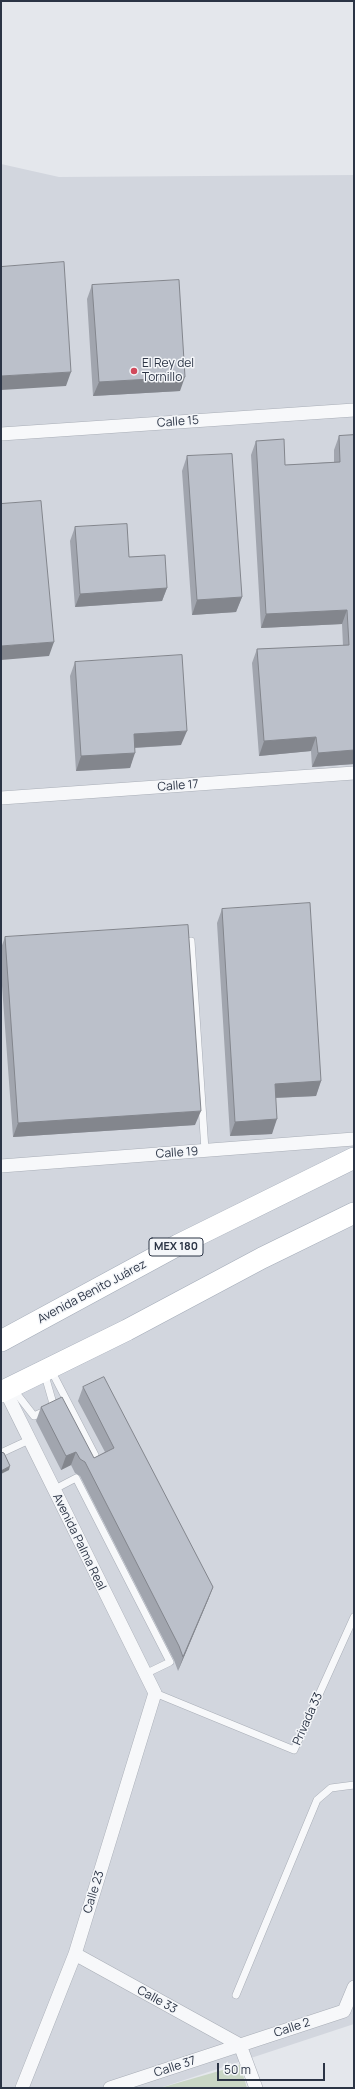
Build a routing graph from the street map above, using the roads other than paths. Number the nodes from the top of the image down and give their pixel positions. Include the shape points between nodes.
1 (354, 410) edge
2 (1, 434) edge
3 (354, 773) edge
4 (1, 798) edge
5 (191, 941) edge
6 (354, 1139) edge
7 (205, 1150) junction
8 (354, 1158) edge
9 (1, 1166) edge
10 (352, 1218) edge
11 (1, 1341) edge
12 (47, 1370) junction
13 (6, 1390) edge
14 (28, 1440) junction
15 (1, 1453) edge
16 (95, 1455) dead end
17 (54, 1490) junction
18 (354, 1617) edge
19 (145, 1674) junction
20 (154, 1692) junction
21 (354, 1785) edge
22 (75, 1954) junction
23 (354, 1986) edge
24 (236, 1995) dead end
25 (240, 2045) junction
26 (22, 2088) edge
27 (110, 2088) edge
28 (256, 2088) edge

1 - 2 street, Calle 15
3 - 4 street, Calle 17
5 - 7 lane
6 - 7 street, Calle 19
7 - 9 street, Calle 19
8 - 11 main road, Avenida Benito Juárez / MEX 180 via 178,1245
10 - 12 main road via 262,1258
12 - 13 main road
12 - 13 lane via 54,1407 34,1416
12 - 16 lane
13 - 14 street, Avenida Palma Real
14 - 15 lane
14 - 17 street, Avenida Palma Real
17 - 19 street, Avenida Palma Real
17 - 19 lane via 76,1478 170,1662
18 - 20 lane, Privada 33 via 294,1750
19 - 20 street, Avenida Palma Real
20 - 22 street, Calle 23
21 - 24 lane via 331,1788 317,1800
22 - 25 street, Calle 33
22 - 26 street, Calle 23
23 - 25 street, Calle 2 via 344,2011
25 - 27 street, Calle 37
25 - 28 street

